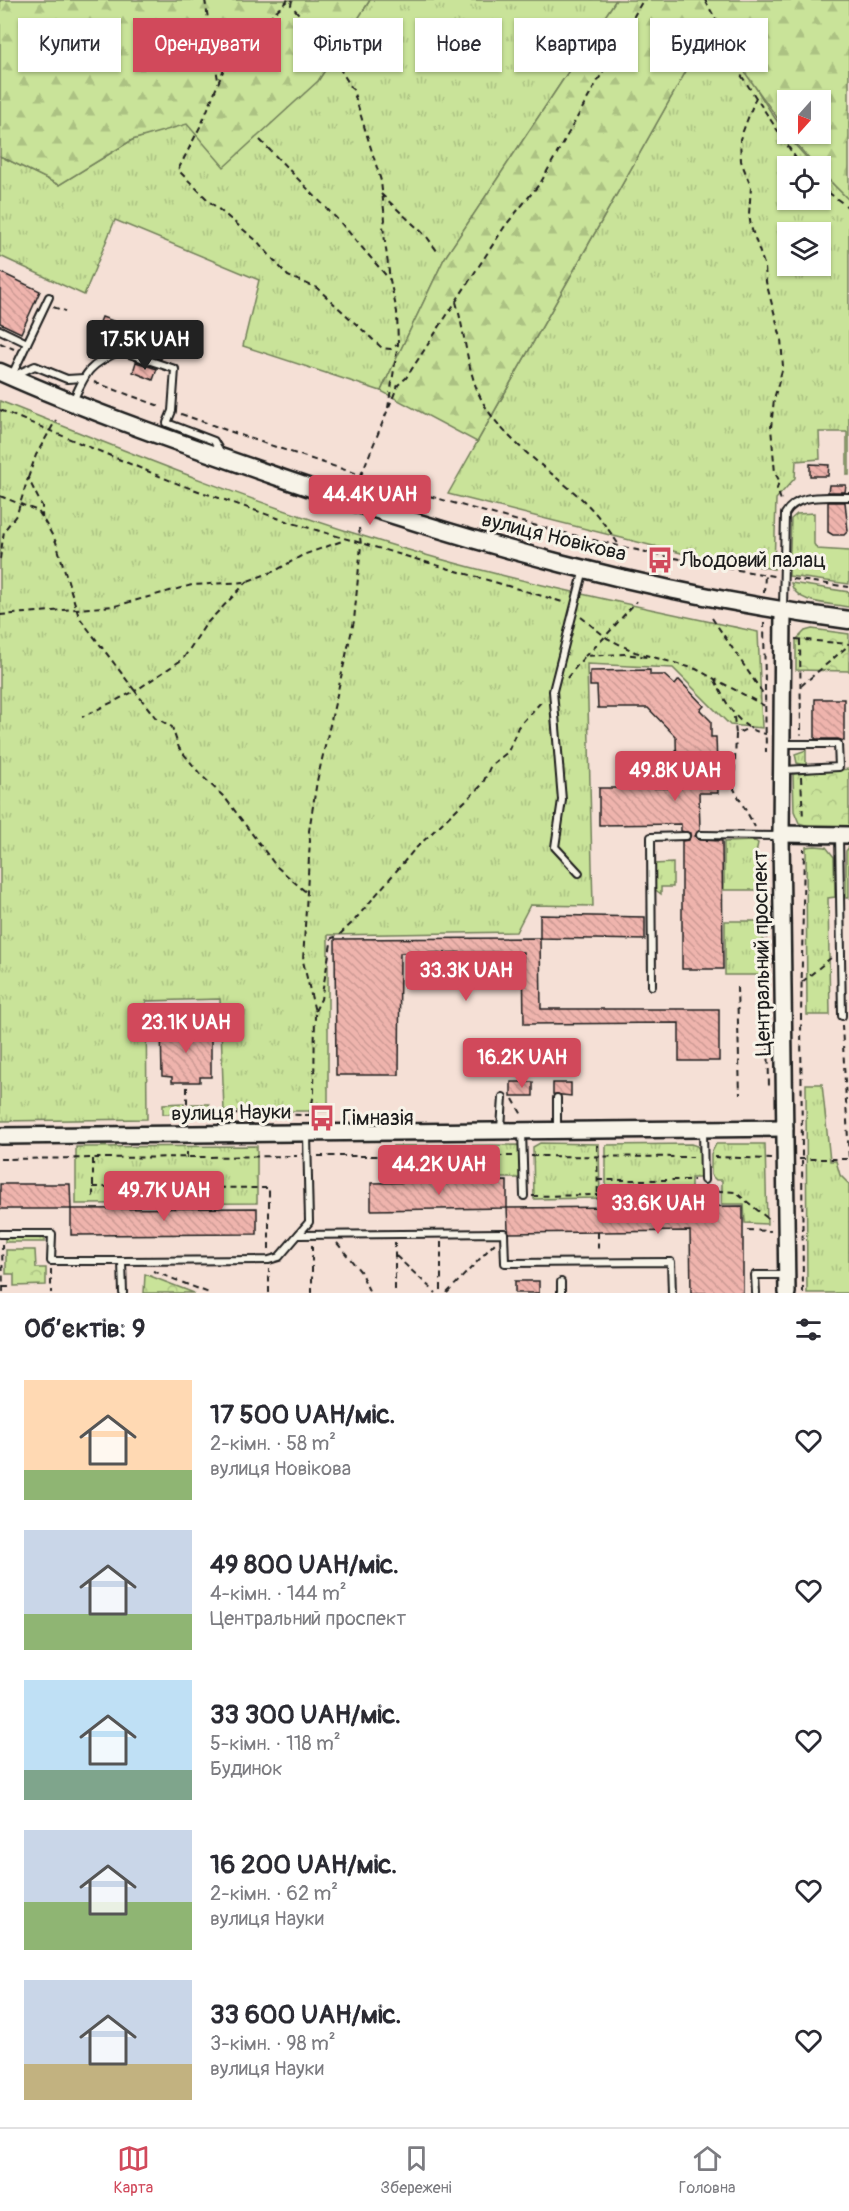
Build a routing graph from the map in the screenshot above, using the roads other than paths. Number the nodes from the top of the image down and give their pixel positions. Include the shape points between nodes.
1 (49, 297) dead end
2 (0, 330) edge
3 (27, 343) junction
4 (6, 374) edge
5 (84, 378) junction
6 (73, 401) junction
7 (164, 429) junction
8 (849, 497) edge
9 (584, 569) junction
10 (783, 612) junction
11 (849, 620) edge
12 (782, 744) junction
13 (782, 770) junction
14 (700, 835) dead end
15 (781, 835) junction
16 (844, 835) edge
17 (686, 836) dead end
18 (579, 873) dead end
19 (840, 909) junction
20 (849, 909) edge
21 (652, 986) dead end
22 (842, 1016) road end
23 (503, 1098) road end
24 (557, 1098) dead end
25 (308, 1127) junction
26 (785, 1128) junction
27 (703, 1129) junction
28 (501, 1131) junction
29 (527, 1131) junction
30 (557, 1131) junction
31 (0, 1136) edge
32 (705, 1180) road end
33 (524, 1196) road end
34 (0, 1234) edge
35 (299, 1234) junction
36 (125, 1261) junction
37 (786, 1275) junction
38 (561, 1282) dead end
39 (123, 1293) edge
40 (561, 1293) edge
41 (672, 1293) edge
42 (756, 1293) edge
43 (787, 1293) edge

1 - 3 lane
2 - 3 lane
3 - 4 lane
4 - 5 lane via 35,366 68,379
4 - 6 main road, вулиця Новікова
5 - 6 lane
5 - 7 lane via 95,362 120,351 175,369 172,411
6 - 7 main road, вулиця Новікова
7 - 9 main road, вулиця Новікова via 224,459 477,541
8 - 10 lane via 807,498 790,506 786,514
9 - 10 main road, вулиця Новікова
9 - 18 lane via 553,691 562,800 555,847
10 - 11 main road
10 - 12 street, Центральний проспект
12 - 13 street, Центральний проспект
12 - 13 lane via 838,744 839,767
13 - 15 street, Центральний проспект
14 - 15 lane
15 - 16 street
15 - 26 street, Центральний проспект
16 - 19 lane
17 - 21 lane via 651,837
19 - 20 lane
19 - 22 lane
23 - 28 lane
24 - 30 lane
25 - 28 street, вулиця Науки
25 - 31 street, вулиця Науки
25 - 35 lane via 309,1221
26 - 27 street, вулиця Науки
26 - 37 street, Центральний проспект
27 - 30 street, вулиця Науки
27 - 32 lane
28 - 29 street, вулиця Науки
29 - 30 street, вулиця Науки
29 - 33 lane
34 - 36 lane via 52,1234 51,1261
35 - 36 lane via 279,1257 269,1260
35 - 41 lane via 504,1233 505,1263 671,1262
36 - 39 lane
37 - 42 lane via 755,1275
37 - 43 street, Центральний проспект
38 - 40 lane

